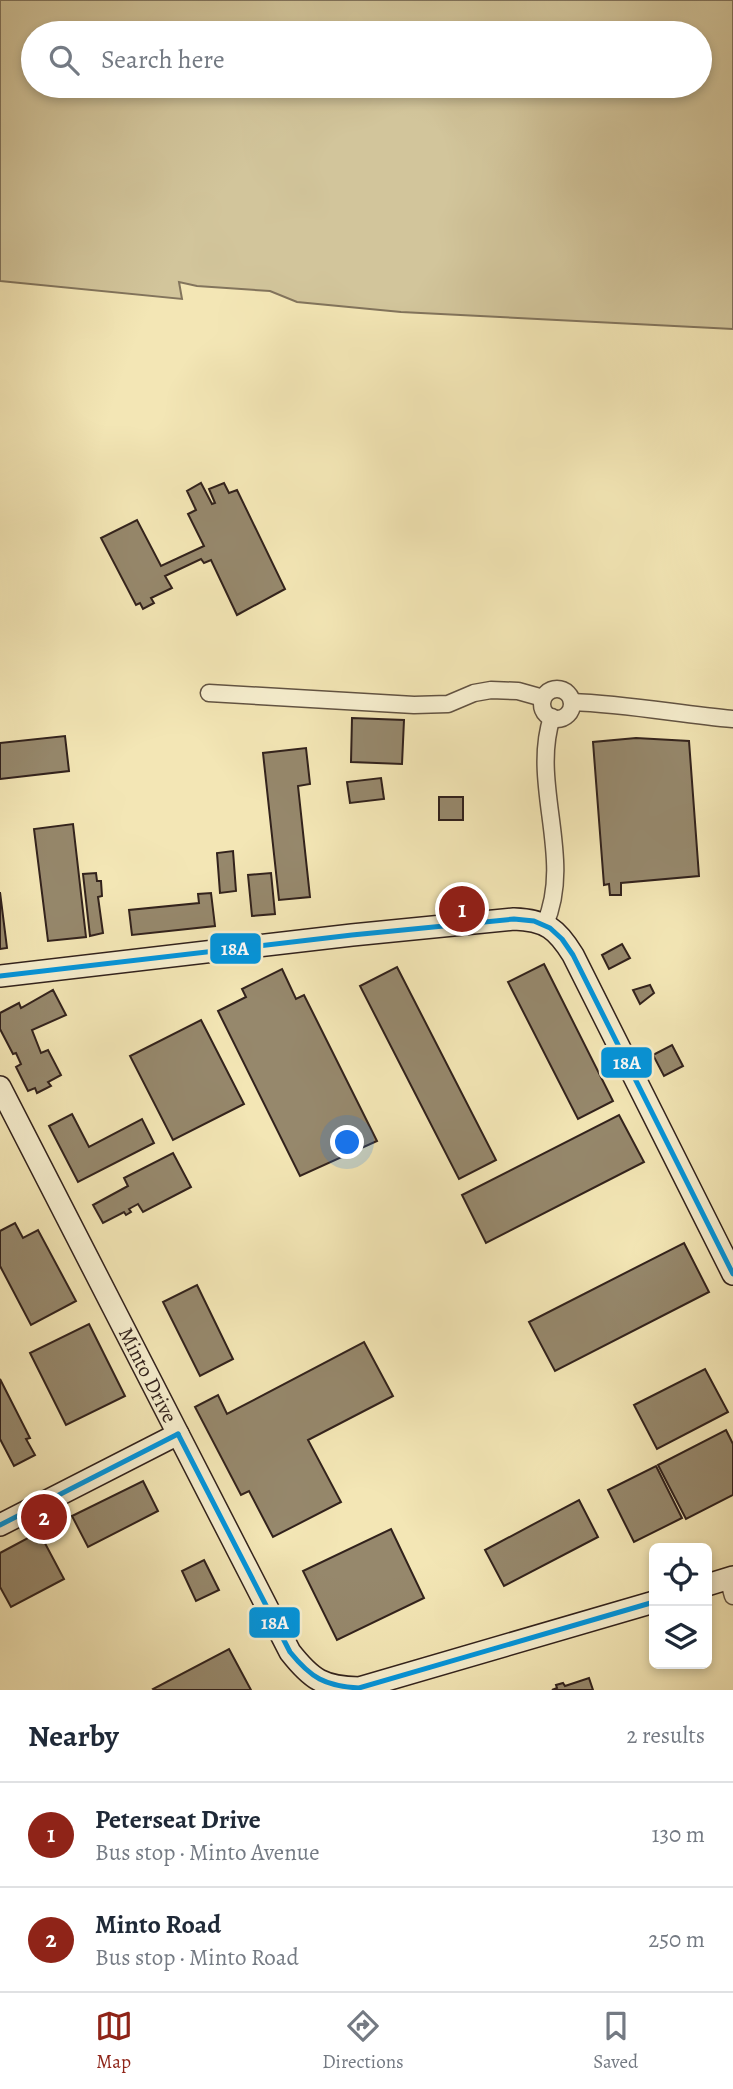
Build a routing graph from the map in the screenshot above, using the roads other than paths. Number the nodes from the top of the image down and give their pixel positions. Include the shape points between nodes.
1 (209, 692) dead end
2 (543, 698) junction
3 (572, 702) junction
4 (552, 718) junction
5 (733, 719) edge
6 (545, 924) junction
7 (0, 976) edge
8 (0, 1087) edge
9 (733, 1274) edge
10 (178, 1434) junction
11 (0, 1525) edge
12 (731, 1584) edge
13 (712, 1585) edge
14 (649, 1603) edge

1 - 2 street via 414,705 448,704 491,690
2 - 3 street via 559,689 568,693
2 - 4 street via 545,712
3 - 4 street via 566,716
3 - 5 street
4 - 6 street via 545,751 555,884
6 - 7 street via 514,919
6 - 9 street via 573,955
8 - 10 street, Minto Drive
10 - 11 street
10 - 14 street, Minto Drive via 290,1652 307,1673 330,1686 359,1688 393,1680
12 - 13 street

